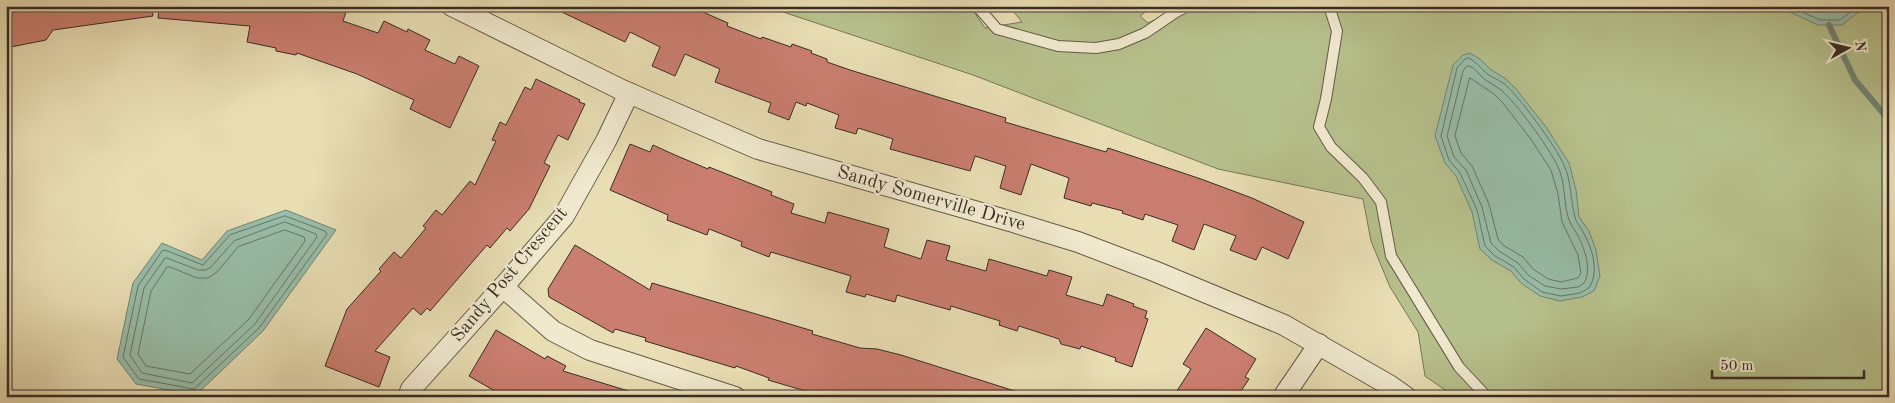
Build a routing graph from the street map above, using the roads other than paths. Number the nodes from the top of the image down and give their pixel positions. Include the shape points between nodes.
1 (452, 6) edge
2 (977, 6) edge
3 (1188, 6) edge
4 (1330, 6) edge
5 (629, 93) junction
6 (503, 287) junction
7 (1319, 344) junction
8 (408, 397) edge
9 (735, 397) edge
10 (1283, 397) edge
11 (1406, 397) edge
12 (1487, 397) edge

1 - 5 street, Sandy Somerville Drive
2 - 3 lane via 997,29 1058,46 1096,48 1119,44 1145,33
4 - 12 lane via 1337,30 1319,127 1331,146 1363,178 1381,202 1391,256 1459,367
5 - 6 street, Sandy Post Crescent via 564,216
5 - 7 street, Sandy Somerville Drive via 758,149 1078,242 1284,325
6 - 8 street, Sandy Post Crescent via 411,389
6 - 9 street via 553,331 590,350
7 - 10 street
7 - 11 street, Sandy Somerville Drive

